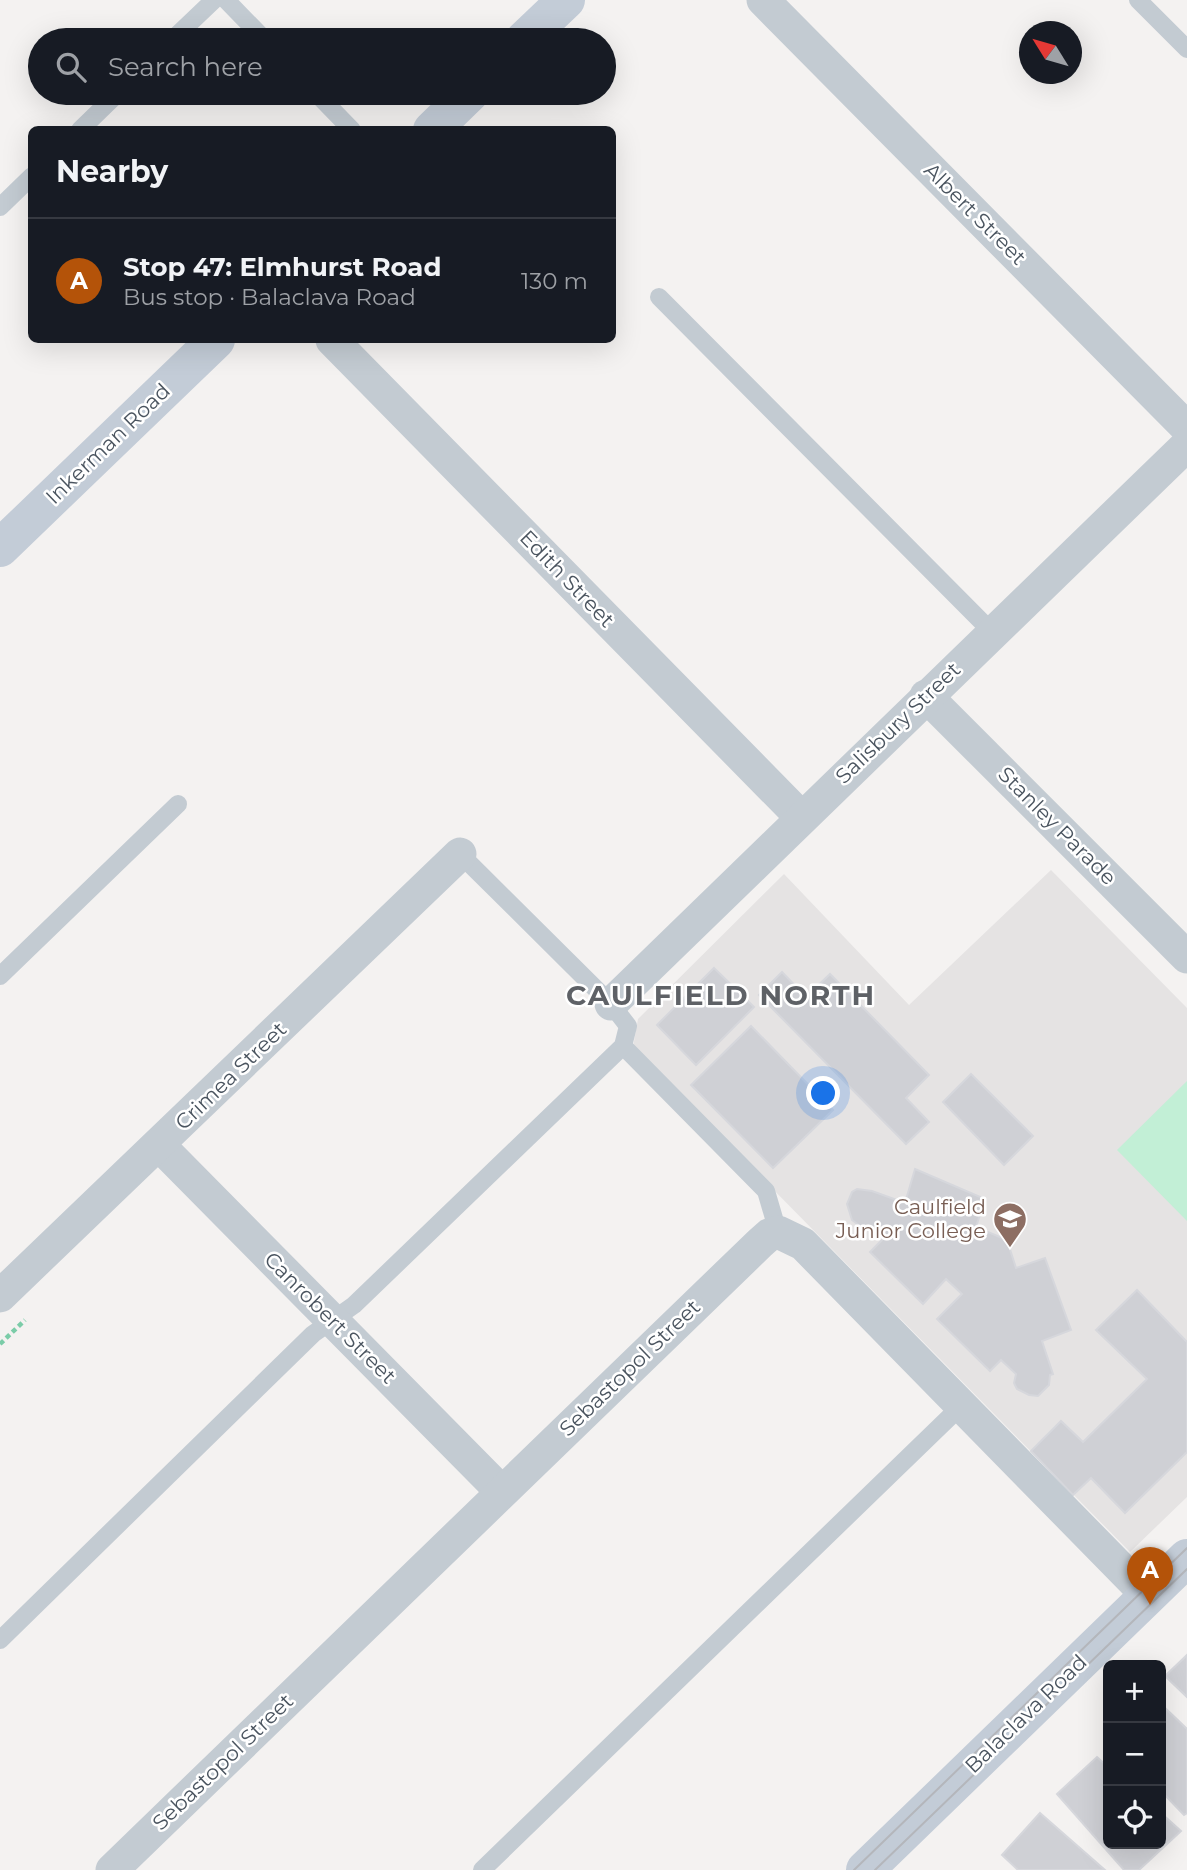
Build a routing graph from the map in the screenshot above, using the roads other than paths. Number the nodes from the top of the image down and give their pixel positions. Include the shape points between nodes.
1 (214, 0) edge
2 (226, 0) edge
3 (566, 0) edge
4 (763, 0) edge
5 (1138, 0) edge
6 (185, 28) edge
7 (253, 28) edge
8 (537, 28) edge
9 (1187, 49) edge
10 (106, 105) edge
11 (328, 105) edge
12 (458, 105) edge
13 (84, 126) edge
14 (348, 126) edge
15 (436, 126) edge
16 (28, 180) edge
17 (0, 207) edge
18 (659, 297) dead end
19 (213, 343) edge
20 (335, 343) edge
21 (1187, 428) edge
22 (1187, 445) edge
23 (0, 548) edge
24 (992, 632) junction
25 (926, 696) junction
26 (178, 804) dead end
27 (802, 818) junction
28 (460, 854) joint
29 (1187, 957) edge
30 (0, 976) edge
31 (611, 1004) junction
32 (623, 1046) junction
33 (159, 1145) junction
34 (778, 1233) junction
35 (0, 1296) edge
36 (333, 1320) junction
37 (961, 1406) junction
38 (501, 1492) junction
39 (1187, 1559) edge
40 (1148, 1596) junction
41 (0, 1640) edge
42 (112, 1870) edge
43 (482, 1870) edge
44 (865, 1870) edge

1 - 6 lane
2 - 7 lane
3 - 8 main road
4 - 21 street, Albert Street
5 - 9 lane
10 - 13 lane
11 - 14 lane
12 - 15 main road
16 - 17 lane
18 - 24 lane
19 - 23 main road, Inkerman Road
20 - 27 street, Edith Street
22 - 24 street, Salisbury Street
24 - 25 street, Salisbury Street
25 - 27 street, Salisbury Street
25 - 29 street, Stanley Parade
26 - 30 lane
27 - 31 street, Salisbury Street
28 - 31 lane
28 - 33 street, Crimea Street
31 - 32 lane via 628,1026
32 - 34 lane via 766,1191
32 - 36 lane via 354,1305
33 - 35 street, Crimea Street
33 - 36 street, Canrobert Street
34 - 37 street via 803,1244
34 - 38 street, Sebastopol Street via 760,1242
36 - 38 street, Canrobert Street
36 - 41 lane via 313,1334
37 - 40 street
37 - 43 lane
38 - 42 street, Sebastopol Street
39 - 40 main road, Balaclava Road
40 - 44 main road, Balaclava Road

